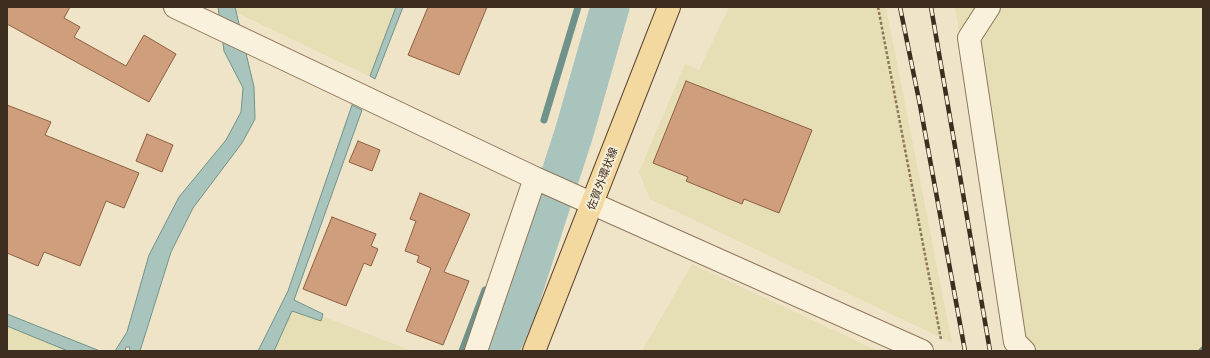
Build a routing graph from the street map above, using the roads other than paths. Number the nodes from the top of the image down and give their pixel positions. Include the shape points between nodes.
1 (175, 7) edge
2 (669, 7) edge
3 (989, 7) edge
4 (205, 17) edge
5 (535, 178) junction
6 (593, 204) junction
7 (476, 351) edge
8 (534, 351) edge
9 (922, 351) edge
10 (1024, 351) edge

1 - 4 street
2 - 6 main road, 佐賀外環状線
3 - 10 street via 969,38 1015,342
4 - 5 street via 246,41
5 - 6 street
5 - 7 street
6 - 8 main road, 佐賀外環状線
6 - 9 street

